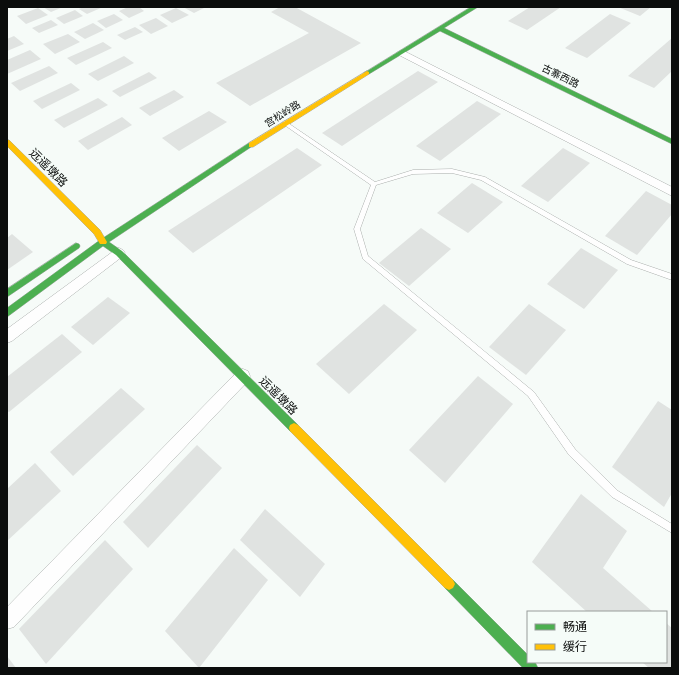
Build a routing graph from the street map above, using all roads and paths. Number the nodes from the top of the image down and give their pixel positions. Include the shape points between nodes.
1 (457, 7) edge
2 (475, 7) edge
3 (441, 29) junction
4 (403, 40) dead end
5 (402, 53) junction
6 (376, 56) dead end
7 (285, 124) junction
8 (7, 142) edge
9 (672, 142) edge
10 (210, 160) dead end
11 (374, 184) junction
12 (672, 192) edge
13 (93, 234) junction
14 (104, 242) junction
15 (119, 253) junction
16 (672, 277) edge
17 (7, 294) edge
18 (7, 313) edge
19 (7, 337) edge
20 (243, 376) junction
21 (672, 529) edge
22 (7, 620) edge
23 (527, 663) edge

1 - 4 main road
2 - 3 main road, 宫松岭路
3 - 5 main road, 宫松岭路
3 - 9 main road, 古寨西路
5 - 7 main road, 宫松岭路
5 - 12 street
6 - 10 main road
7 - 11 lane
7 - 14 main road, 宫松岭路
8 - 13 main road, 远遥墩路
11 - 16 lane via 412,172 452,171 483,178 629,262
11 - 21 lane via 357,229 366,257 531,394 572,452 615,494
13 - 14 main road, 远遥墩路
13 - 17 main road
14 - 15 main road, 远遥墩路
14 - 18 main road, 宫松岭路
15 - 19 street
15 - 20 main road, 远遥墩路
20 - 22 street
20 - 23 main road, 远遥墩路

